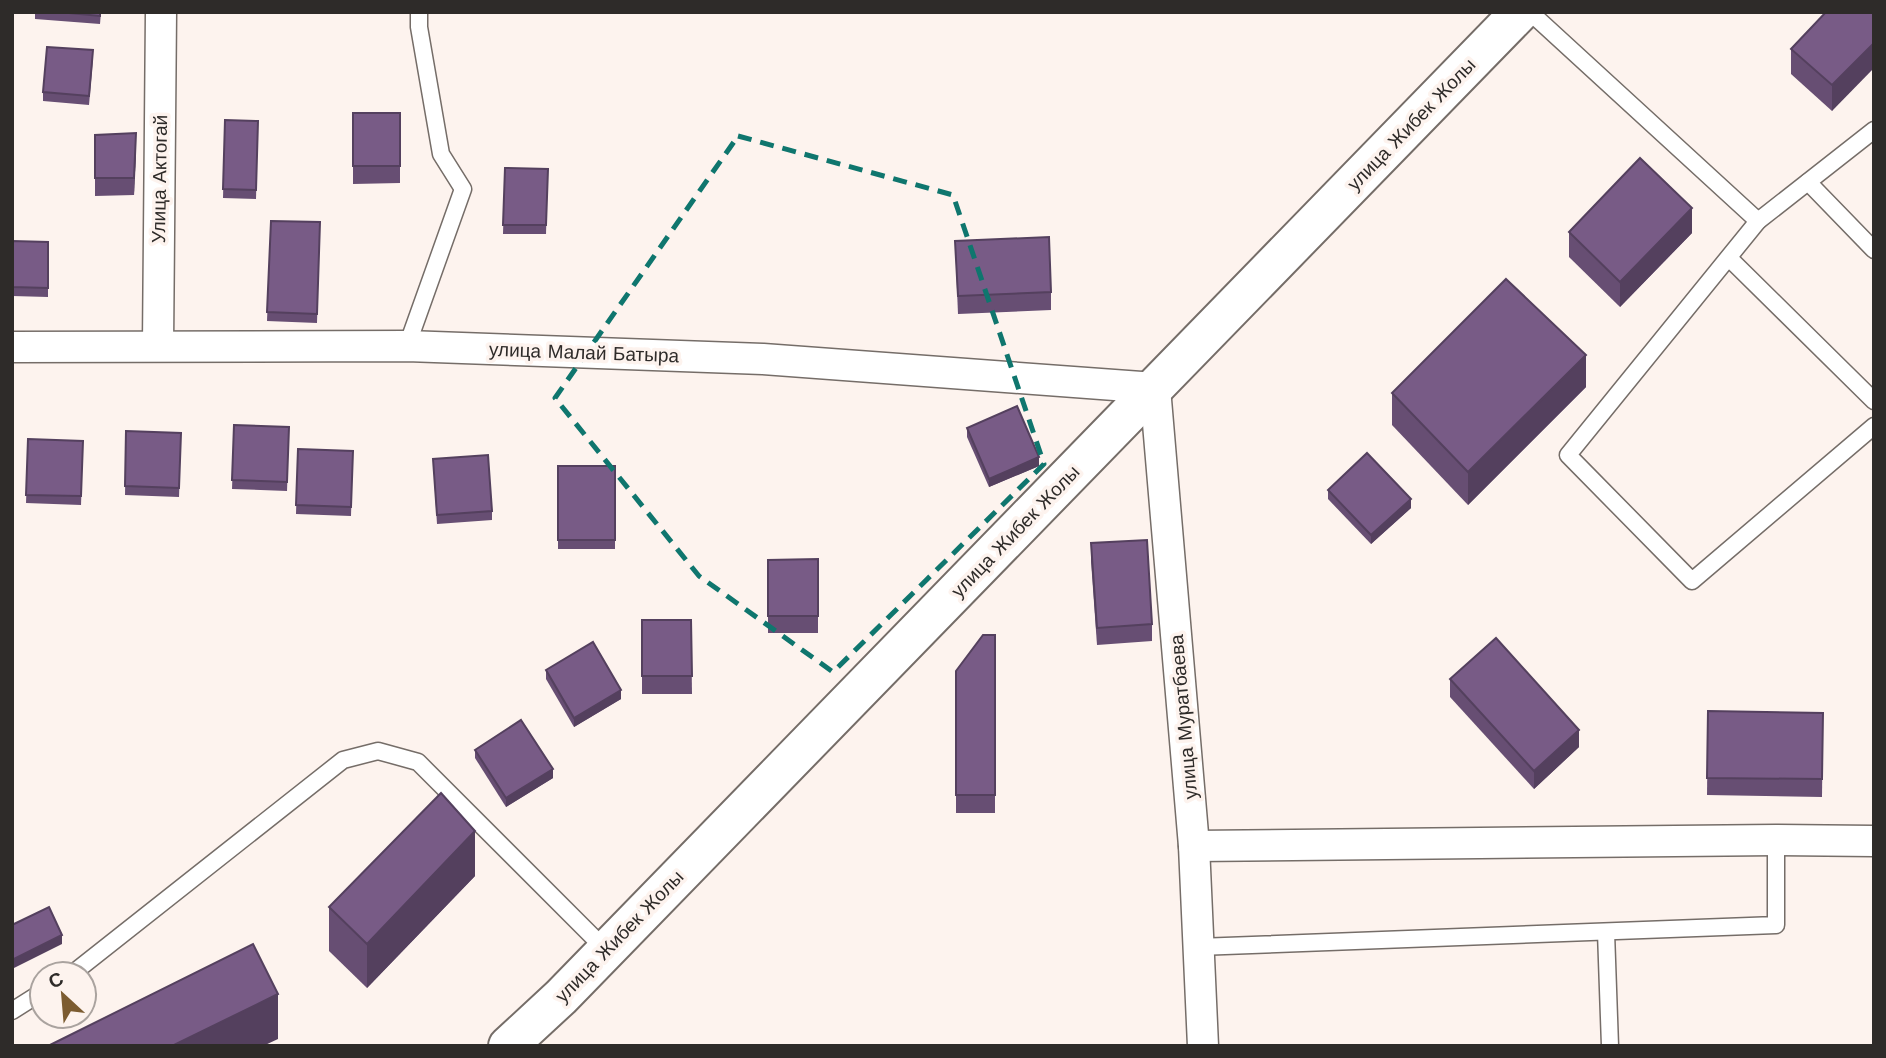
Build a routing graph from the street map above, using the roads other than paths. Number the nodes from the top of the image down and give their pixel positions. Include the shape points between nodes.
1 (160, 12) edge
2 (419, 12) edge
3 (1520, 12) edge
4 (1530, 12) edge
5 (1874, 130) edge
6 (1808, 182) junction
7 (1758, 221) junction
8 (1874, 250) edge
9 (1729, 258) junction
10 (158, 345) junction
11 (12, 346) edge
12 (407, 346) junction
13 (1155, 388) junction
14 (1874, 401) edge
15 (1874, 426) edge
16 (1776, 840) junction
17 (1874, 841) edge
18 (1194, 846) junction
19 (1606, 932) junction
20 (1198, 947) junction
21 (606, 950) junction
22 (90, 960) edge
23 (28, 1001) edge
24 (12, 1011) edge
25 (508, 1046) edge
26 (1203, 1046) edge
27 (1610, 1046) edge

1 - 10 street, Улица Актогай
2 - 12 lane via 441,154 463,189
3 - 13 main road, улица Жибек Жолы
4 - 7 lane
5 - 6 lane
6 - 7 lane
6 - 8 lane
7 - 9 lane
9 - 14 lane
9 - 15 lane via 1568,455 1692,581
10 - 11 street, улица Малай Батыра
10 - 12 street, улица Малай Батыра
12 - 13 street, улица Малай Батыра via 763,359
13 - 18 street, улица Муратбаева
13 - 21 main road, улица Жибек Жолы
16 - 17 street
16 - 18 street
16 - 19 lane via 1776,925
18 - 20 street, улица Муратбаева
19 - 20 lane
19 - 27 lane
20 - 26 street, улица Муратбаева
21 - 22 lane via 418,762 378,751 343,760
21 - 25 main road, улица Жибек Жолы
23 - 24 lane

